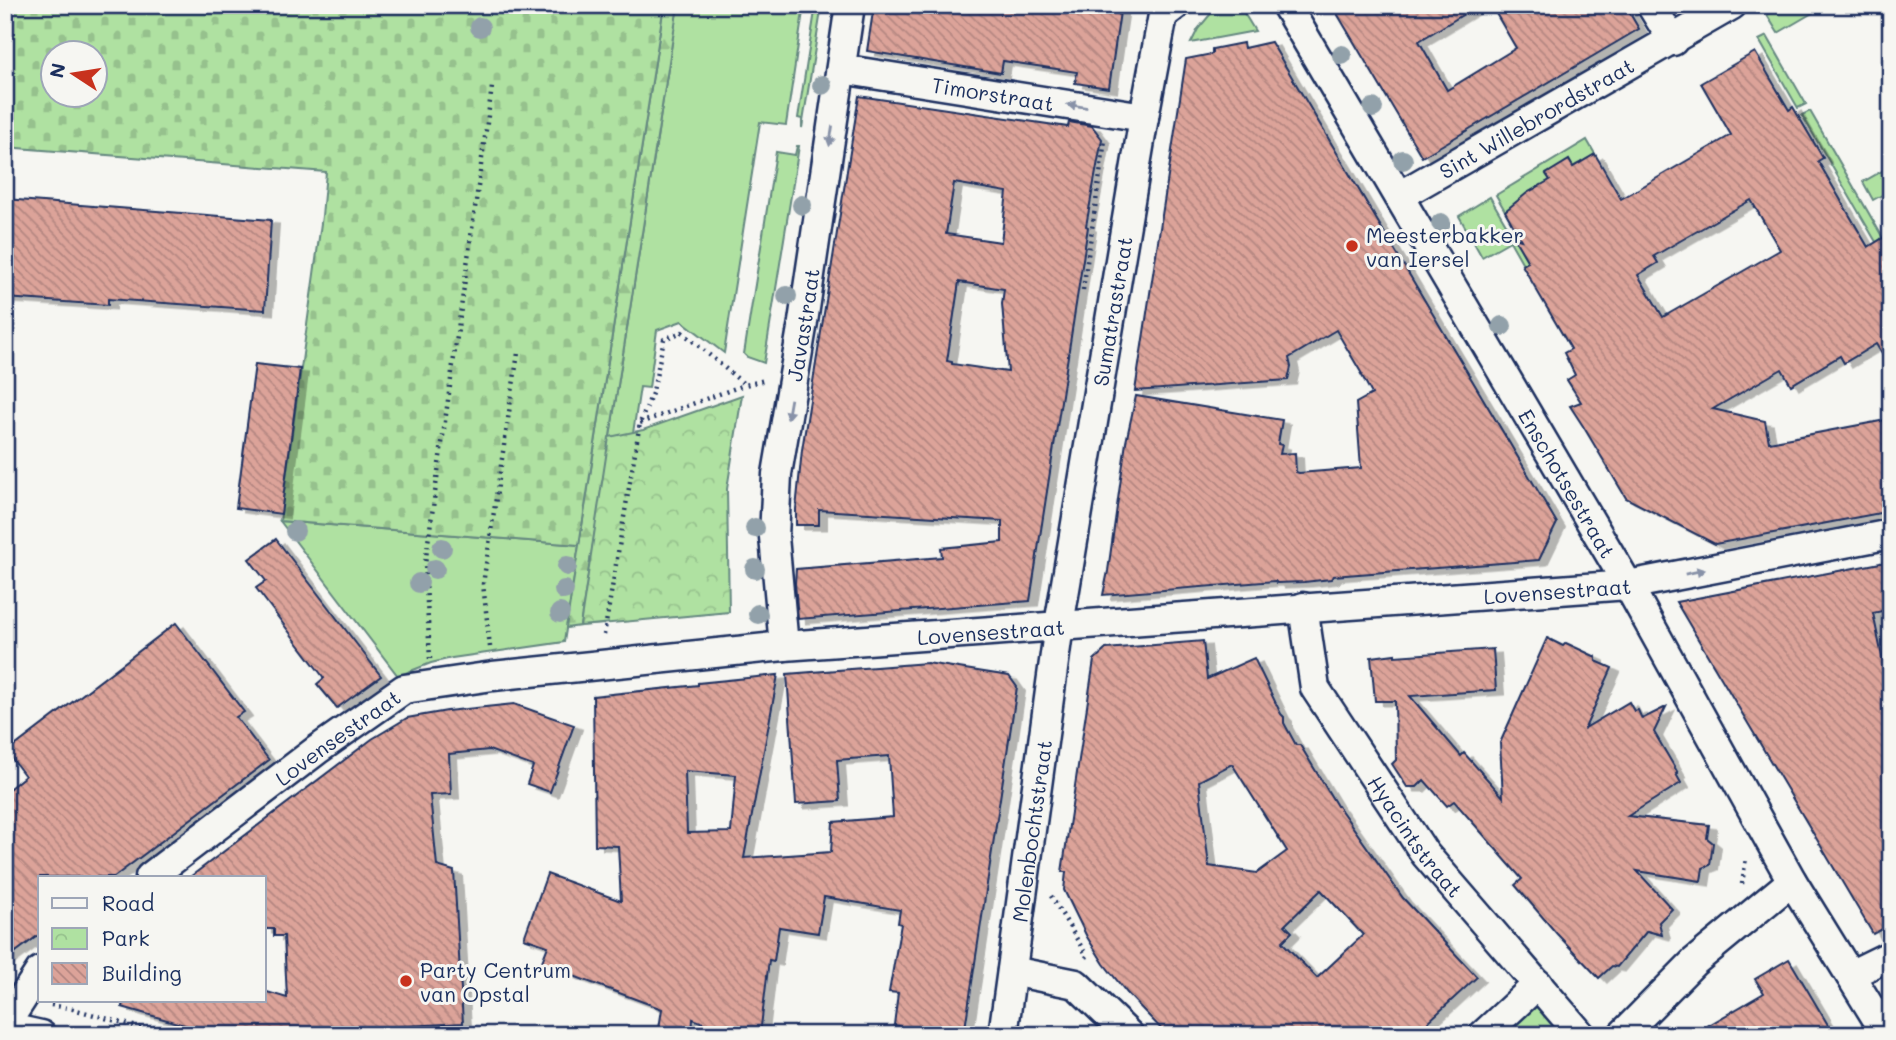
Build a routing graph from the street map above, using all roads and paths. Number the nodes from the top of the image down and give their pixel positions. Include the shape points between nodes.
1 (850, 5) edge
2 (1175, 5) edge
3 (1286, 5) edge
4 (1651, 5) edge
5 (1732, 5) edge
6 (1673, 41) junction
7 (841, 69) junction
8 (492, 87) dead end
9 (1144, 117) junction
10 (1399, 196) junction
11 (518, 353) dead end
12 (793, 384) junction
13 (744, 385) junction
14 (640, 423) junction
15 (1891, 534) edge
16 (1628, 585) junction
17 (1303, 607) junction
18 (1059, 625) junction
19 (784, 646) junction
20 (602, 664) junction
21 (493, 676) junction
22 (434, 684) junction
23 (1752, 808) junction
24 (151, 876) edge
25 (1792, 881) junction
26 (1047, 889) dead end
27 (1737, 926) junction
28 (1891, 955) edge
29 (1012, 971) junction
30 (38, 974) edge
31 (1850, 975) junction
32 (1076, 984) junction
33 (1538, 984) junction
34 (21, 1000) junction
35 (5, 1026) edge
36 (41, 1035) edge
37 (166, 1035) edge
38 (1003, 1035) edge
39 (1129, 1035) edge
40 (1483, 1035) edge
41 (1581, 1035) edge
42 (1622, 1035) edge
43 (1887, 1035) edge

1 - 7 street, Javastraat
2 - 9 street, Sumatrastraat via 1163,15
3 - 10 street, Enschotsestraat
4 - 6 street
5 - 6 street, Sint Willebrordstraat
6 - 10 street, Sint Willebrordstraat
9 -> 7 street, Timorstraat
7 -> 12 street, Javastraat
8 - 22 path via 425,564
9 - 18 street, Sumatrastraat
10 - 16 street, Enschotsestraat
11 - 21 path via 483,583
12 - 13 path via 763,379
12 -> 19 street, Javastraat via 777,474 774,537
13 - 14 path
13 - 14 path via 682,332 664,340 653,391
14 - 20 path
16 -> 15 street, Lovensestraat
16 - 17 street, Lovensestraat
16 - 23 street, Enschotsestraat
17 - 18 street, Lovensestraat
17 - 33 street, Hyacintstraat via 1315,688 1425,854
18 - 19 street, Lovensestraat
18 - 29 street, Molenbochtstraat
19 - 20 street, Lovensestraat
20 - 21 street, Lovensestraat
21 - 22 street, Lovensestraat
22 - 24 street, Lovensestraat via 404,689
23 - 25 street, Enschotsestraat
23 - 27 path
25 - 27 street
25 - 31 street, Enschotsestraat
26 - 32 path via 1087,956
27 - 42 street
28 - 31 street
29 - 32 street
29 - 38 street, Molenbochtstraat
30 - 34 street
31 - 43 street, Enschotsestraat
32 - 39 street
33 - 40 street
33 - 41 street, Hyacintstraat
34 - 35 street
34 - 37 path
35 - 36 street

